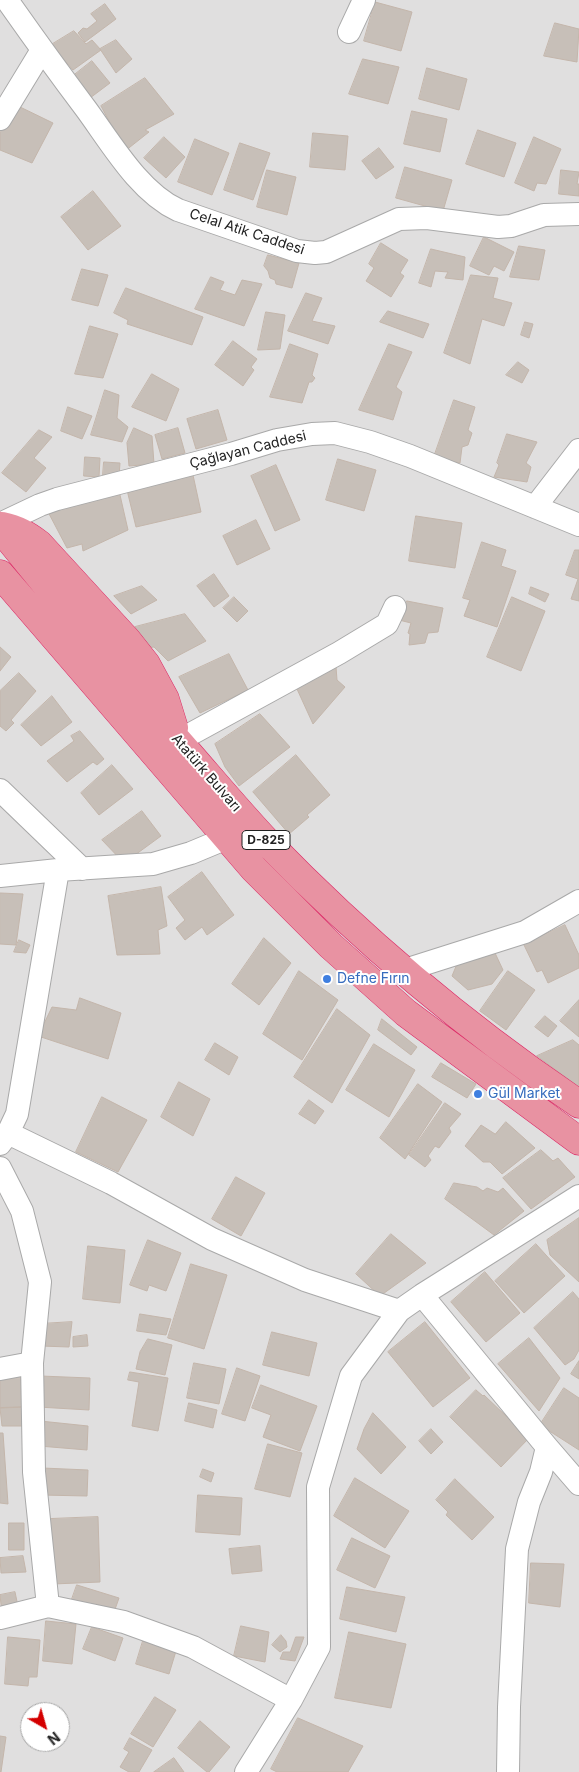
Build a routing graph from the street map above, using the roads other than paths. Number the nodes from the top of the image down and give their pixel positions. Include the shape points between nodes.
1 (7, 0) edge
2 (364, 0) edge
3 (349, 32) dead end
4 (42, 50) junction
5 (0, 119) edge
6 (579, 214) edge
7 (579, 450) edge
8 (534, 507) junction
9 (0, 526) edge
10 (579, 526) edge
11 (0, 574) edge
12 (394, 606) dead end
13 (178, 741) junction
14 (0, 790) edge
15 (227, 838) junction
16 (82, 869) junction
17 (58, 870) junction
18 (0, 876) edge
19 (579, 901) edge
20 (402, 971) junction
21 (425, 990) junction
22 (406, 1013) junction
23 (579, 1104) edge
24 (4, 1138) edge
25 (579, 1141) edge
26 (0, 1168) edge
27 (579, 1196) edge
28 (422, 1295) junction
29 (399, 1311) junction
30 (32, 1363) junction
31 (0, 1369) edge
32 (546, 1447) junction
33 (579, 1484) edge
34 (48, 1606) junction
35 (0, 1618) edge
36 (291, 1700) junction
37 (246, 1772) edge
38 (508, 1772) edge

1 - 4 street, Celal Atik Caddesi
2 - 3 street
4 - 5 street
4 - 6 street, Celal Atik Caddesi via 143,185 160,200 178,210 297,251 326,252 399,219 428,218 498,227 544,215
7 - 8 street
8 - 9 street, Çağlayan Caddesi via 370,442 336,434 312,434 277,440 57,499
8 - 10 street, Çağlayan Caddesi
9 - 13 highway, Atatürk Bulvarı / D-825
11 - 15 highway, Atatürk Bulvarı / D-825
12 - 13 street via 387,624
13 - 20 highway, Atatürk Bulvarı / D-825 via 267,842
14 - 16 street
15 - 16 street via 153,864
15 - 22 highway, Atatürk Bulvarı / D-825 via 332,946
16 - 17 street
17 - 18 street
17 - 24 street via 17,1114
19 - 20 street via 525,932
20 - 21 highway, Atatürk Bulvarı / D-825
21 - 22 highway
21 - 23 highway, Atatürk Bulvarı / D-825 via 522,1066
22 - 25 highway, Atatürk Bulvarı / D-825
24 - 29 street via 110,1183 212,1239 305,1280
26 - 30 street via 22,1211 40,1282
27 - 28 street
28 - 29 street
28 - 32 street
29 - 36 street via 352,1376 318,1486 319,1647
30 - 31 street
30 - 34 street via 34,1472
32 - 33 street
32 - 38 street via 517,1548 508,1707
34 - 35 street
34 - 36 street via 124,1622 193,1647
36 - 37 street

